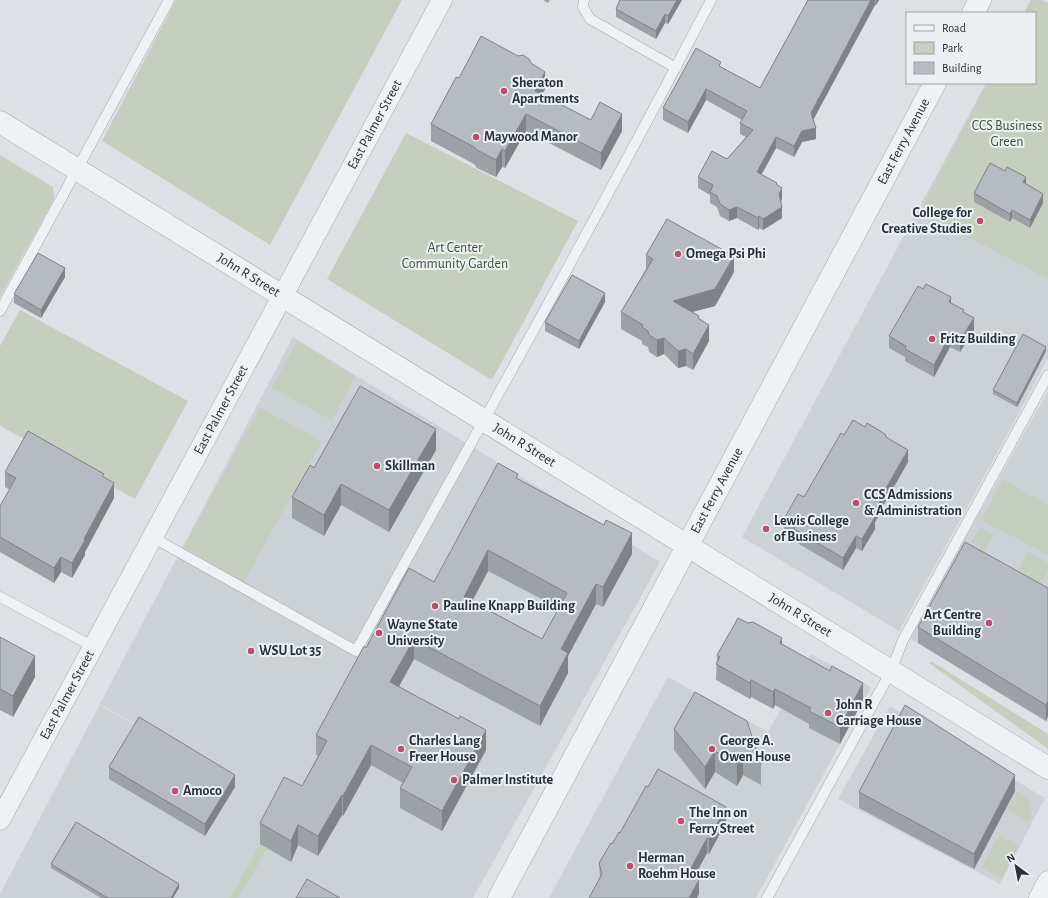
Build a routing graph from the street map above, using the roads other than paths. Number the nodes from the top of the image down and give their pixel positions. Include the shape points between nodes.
1 (168, 0) edge
2 (442, 0) edge
3 (584, 0) edge
4 (711, 0) edge
5 (980, 0) edge
6 (974, 12) edge
7 (676, 68) junction
8 (935, 84) edge
9 (0, 122) edge
10 (77, 170) junction
11 (282, 296) junction
12 (0, 312) edge
13 (1048, 375) edge
14 (484, 420) junction
15 (152, 537) junction
16 (688, 546) junction
17 (0, 597) edge
18 (94, 647) junction
19 (891, 671) junction
20 (1048, 768) edge
21 (0, 820) edge
22 (1048, 881) edge
23 (498, 898) edge
24 (767, 898) edge
25 (1039, 898) edge

1 - 10 lane
2 - 11 street, East Palmer Street
3 - 7 lane via 583,7 590,19
4 - 7 lane
5 - 6 street
7 - 14 lane
8 - 16 street, East Ferry Avenue
9 - 10 street, John R Street
10 - 11 street, John R Street
10 - 12 lane
11 - 14 street, John R Street
11 - 15 street, East Palmer Street
13 - 19 lane via 903,640
14 - 15 lane via 356,650
14 - 16 street, John R Street
15 - 18 street, East Palmer Street
16 - 19 street, John R Street
16 - 23 street, East Ferry Avenue
17 - 18 lane
18 - 21 street, East Palmer Street
19 - 20 street, John R Street
19 - 24 lane
22 - 25 street

